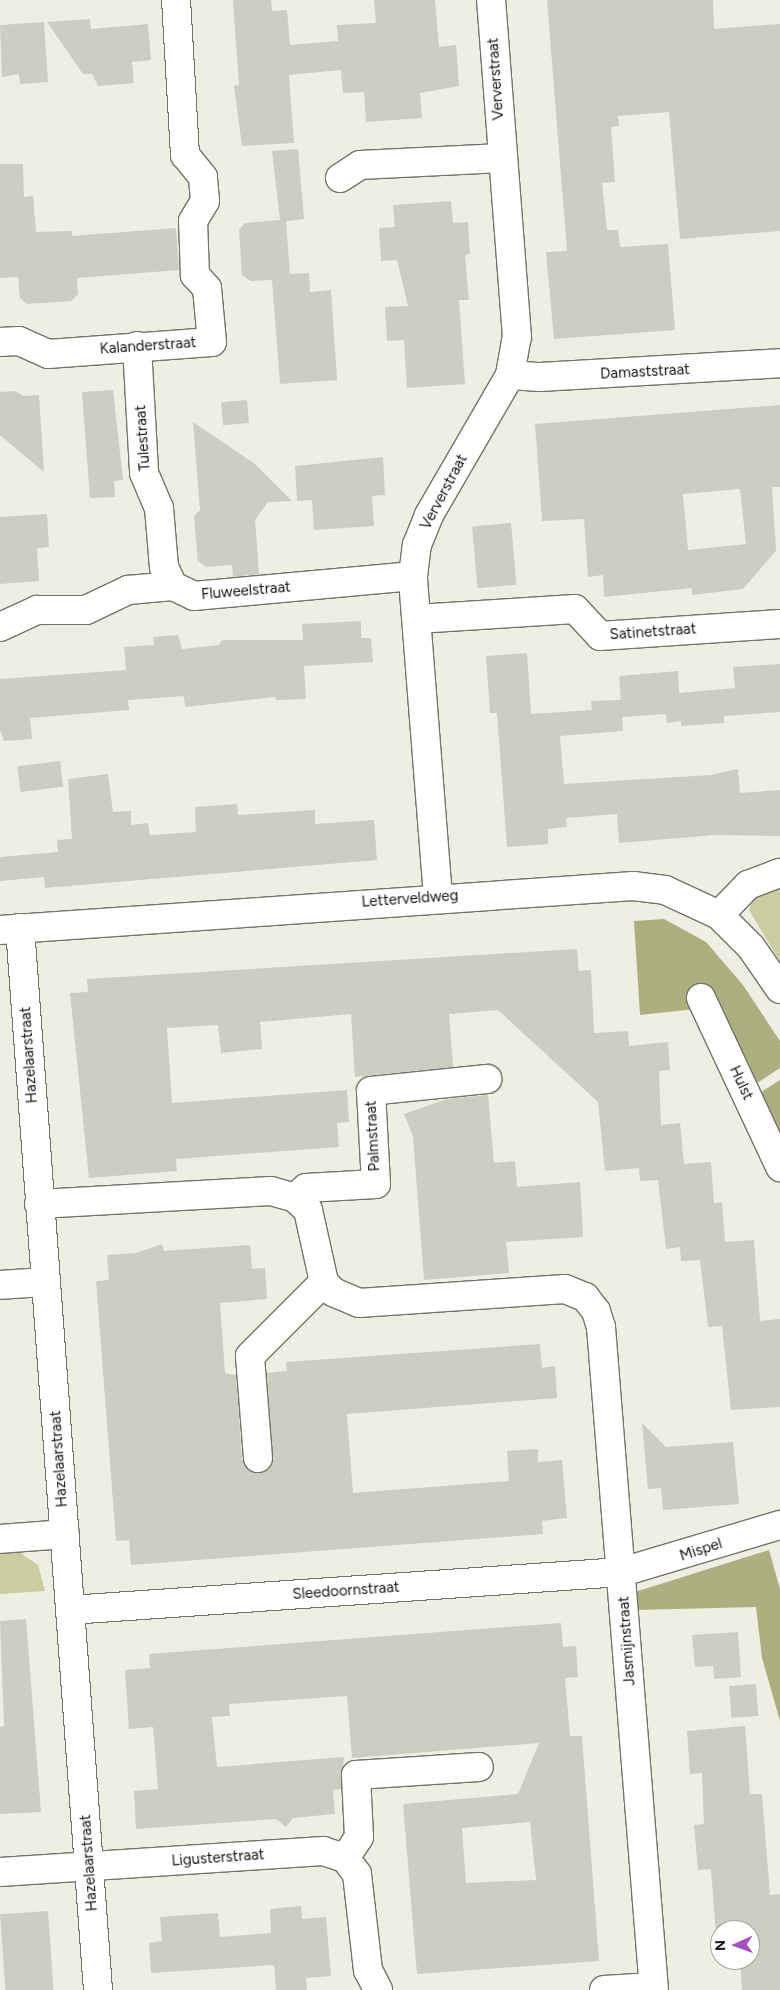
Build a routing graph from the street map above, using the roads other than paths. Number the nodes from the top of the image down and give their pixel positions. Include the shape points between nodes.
1 (176, 0) edge
2 (490, 0) edge
3 (502, 158) junction
4 (340, 178) dead end
5 (0, 342) edge
6 (137, 346) junction
7 (780, 363) edge
8 (510, 375) junction
9 (413, 576) junction
10 (173, 586) junction
11 (417, 619) junction
12 (780, 624) edge
13 (0, 627) edge
14 (780, 873) edge
15 (438, 897) junction
16 (719, 915) junction
17 (10, 929) edge
18 (780, 990) edge
19 (701, 998) dead end
20 (487, 1079) dead end
21 (780, 1167) edge
22 (295, 1198) junction
23 (39, 1204) junction
24 (45, 1282) junction
25 (324, 1282) junction
26 (0, 1285) edge
27 (258, 1458) dead end
28 (780, 1525) edge
29 (65, 1534) junction
30 (0, 1539) edge
31 (622, 1572) junction
32 (70, 1610) junction
33 (479, 1767) dead end
34 (345, 1858) junction
35 (89, 1866) junction
36 (0, 1872) edge
37 (654, 1988) edge
38 (376, 1989) edge
39 (98, 1990) edge
40 (604, 1990) edge

1 - 6 street, Kalanderstraat via 186,155 203,177 205,201 193,221 195,275 206,288 212,342
2 - 3 street, Ververstraat
3 - 4 street via 360,164
3 - 8 street, Ververstraat via 517,337
5 - 6 street, Kalanderstraat via 19,341 48,354
6 - 10 street, Tulestraat via 144,473 159,508 164,567
7 - 8 street, Damaststraat via 540,377
8 - 9 street, Ververstraat via 429,515 417,545
9 - 10 street, Fluweelstraat via 194,596
9 - 11 street, Ververstraat
10 - 13 street, Fluweelstraat via 128,590 86,610 37,610
11 - 12 street, Satinetstraat via 576,609 600,636
11 - 15 street, Ververstraat
14 - 16 street via 748,885
15 - 16 street, Letterveldweg via 633,886 665,890
15 - 17 street, Letterveldweg
16 - 18 street, Letterveldweg via 751,947
17 - 23 street, Hazelaarstraat
19 - 21 street, Hulst
20 - 22 street, Palmstraat via 370,1091 376,1184 306,1188
22 - 23 street via 271,1190
22 - 25 street via 313,1220
23 - 24 street, Hazelaarstraat
24 - 26 street
24 - 29 street, Hazelaarstraat
25 - 27 street via 250,1356
25 - 31 street, Jasmijnstraat via 333,1292 358,1303 565,1289 585,1297 601,1327
28 - 31 street, Mispel
29 - 30 street
29 - 32 street, Hazelaarstraat
31 - 32 street, Sleedoornstraat
31 - 37 street, Jasmijnstraat
32 - 35 street, Hazelaarstraat
33 - 34 street via 356,1775 359,1837
34 - 35 street, Ligusterstraat via 323,1851
34 - 38 street via 357,1874 368,1970
35 - 36 street, Ligusterstraat
35 - 39 street, Hazelaarstraat
37 - 40 street

